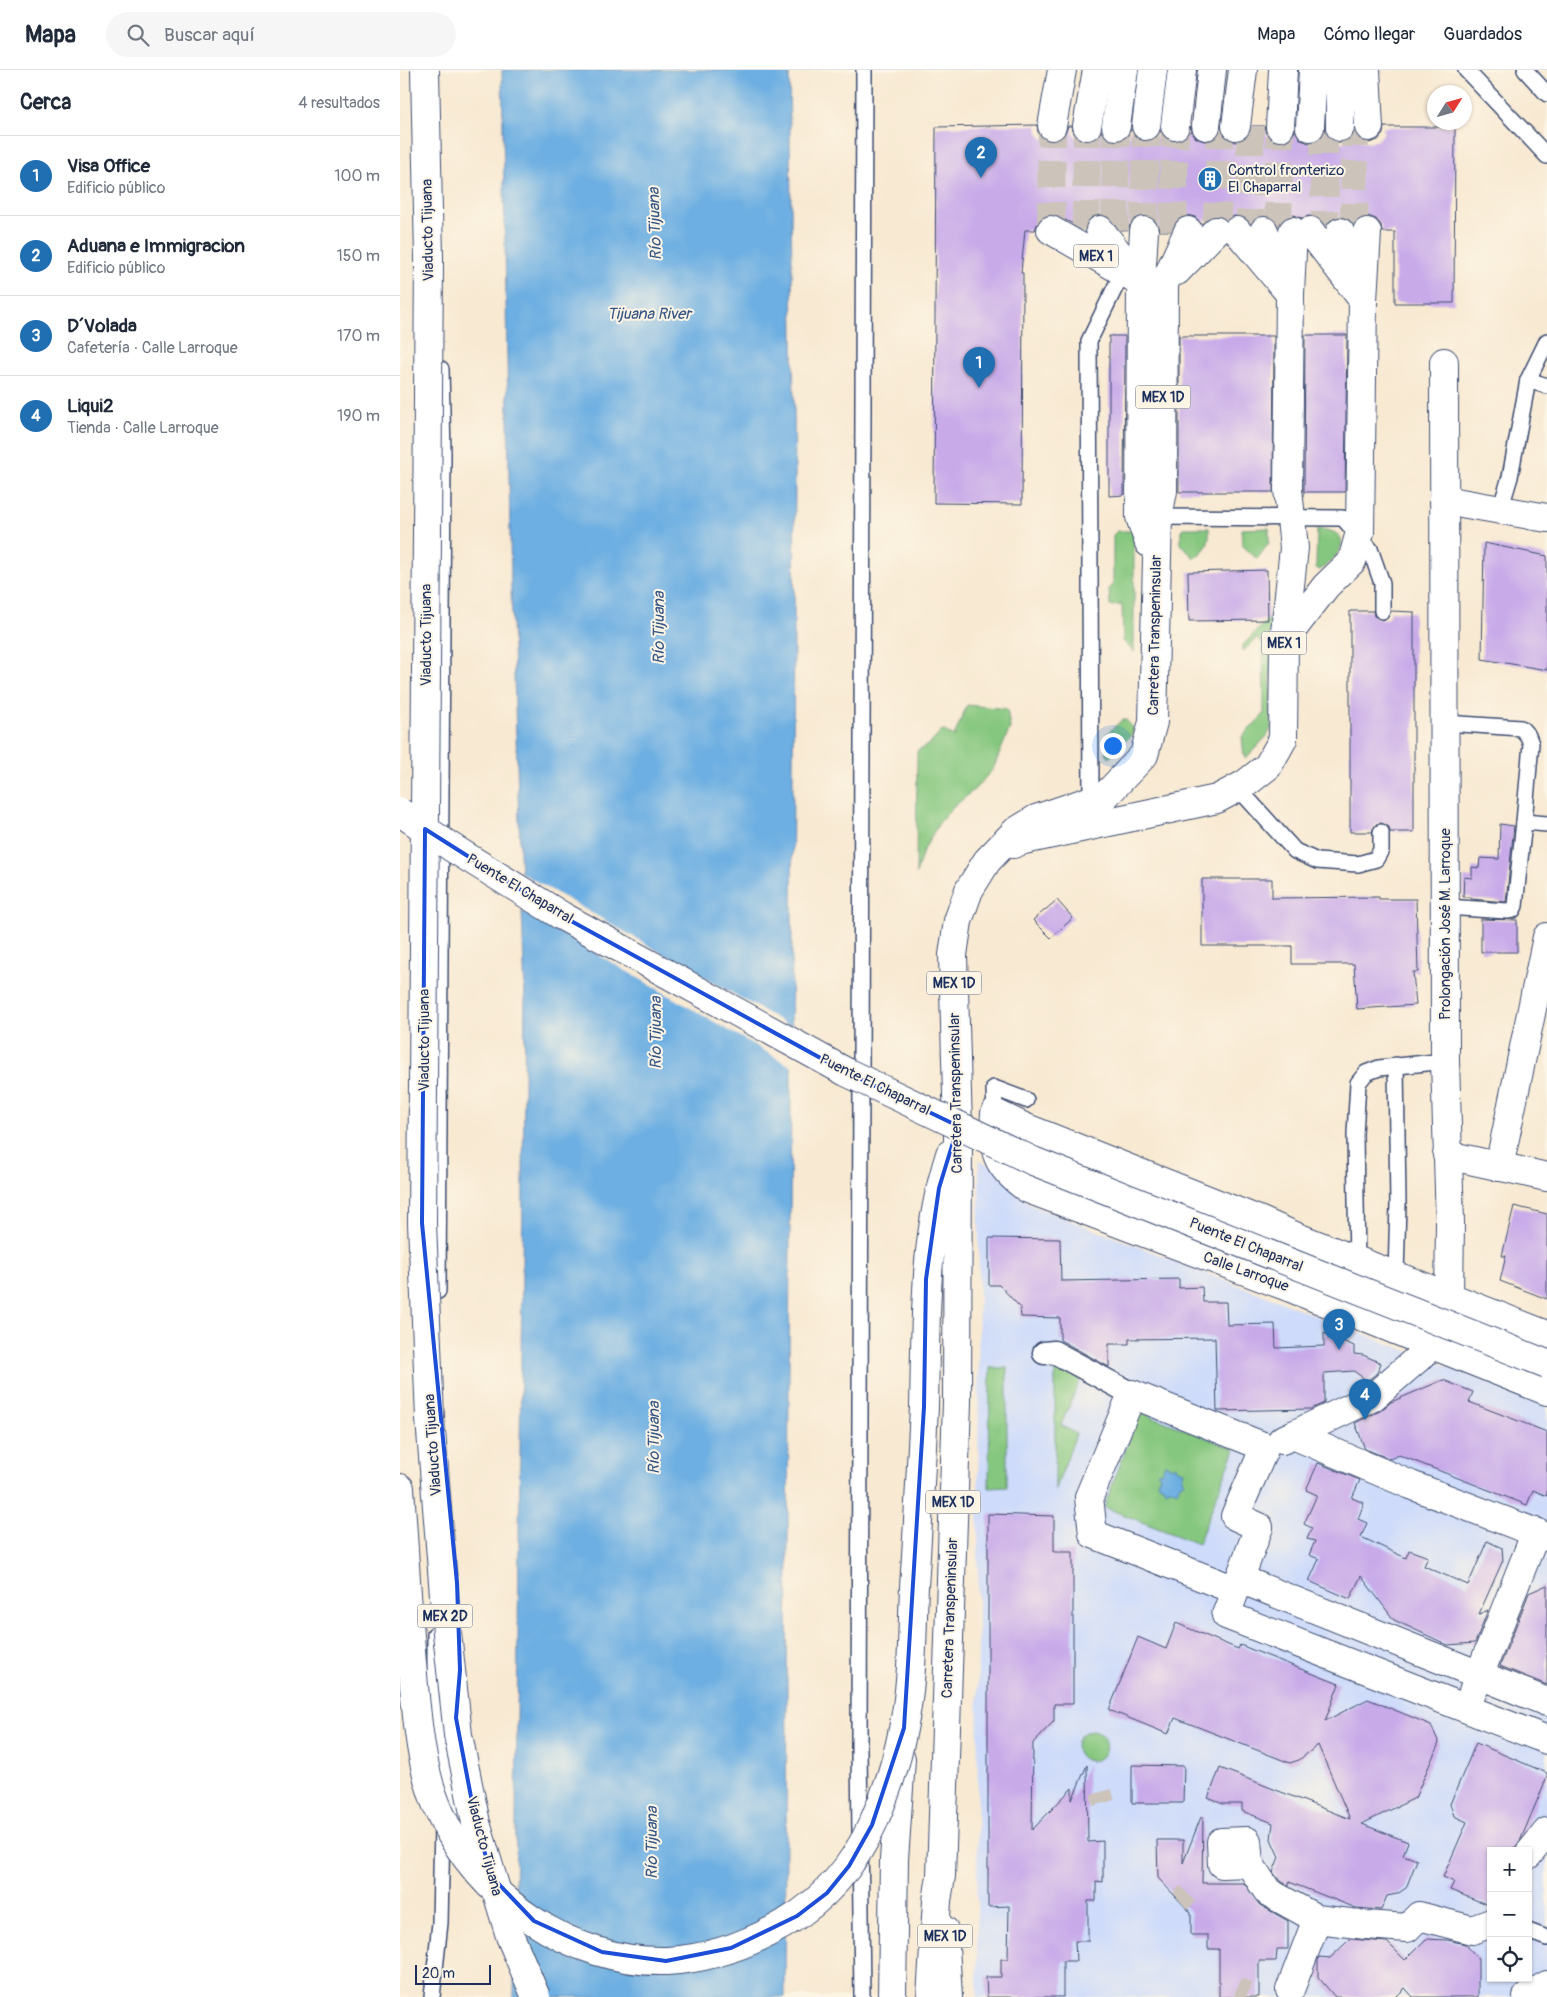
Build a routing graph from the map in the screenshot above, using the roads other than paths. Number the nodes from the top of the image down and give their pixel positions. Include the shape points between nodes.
1 (408, 70) edge
2 (425, 70) edge
3 (435, 70) edge
4 (864, 70) edge
5 (1062, 70) edge
6 (1082, 70) edge
7 (1097, 70) edge
8 (1111, 70) edge
9 (1124, 70) edge
10 (1138, 70) edge
11 (1153, 70) edge
12 (1168, 70) edge
13 (1182, 70) edge
14 (1197, 70) edge
15 (1212, 70) edge
16 (1227, 70) edge
17 (1243, 70) edge
18 (1257, 70) edge
19 (1271, 70) edge
20 (1283, 70) edge
21 (1298, 70) edge
22 (1313, 70) edge
23 (1324, 70) edge
24 (1340, 70) edge
25 (1352, 70) edge
26 (1366, 70) edge
27 (1466, 70) edge
28 (1525, 70) edge
29 (1547, 94) edge
30 (1213, 126) junction
31 (1547, 156) edge
32 (1190, 241) junction
33 (1290, 294) junction
34 (1363, 300) junction
35 (1547, 341) edge
36 (1444, 362) dead end
37 (1528, 380) junction
38 (1547, 386) edge
39 (1444, 500) junction
40 (1500, 510) junction
41 (1149, 517) junction
42 (1290, 518) junction
43 (1547, 518) edge
44 (1359, 537) junction
45 (1382, 611) dead end
46 (1284, 641) junction
47 (1445, 723) junction
48 (1238, 788) junction
49 (1091, 800) junction
50 (400, 812) edge
51 (1524, 822) junction
52 (1547, 824) edge
53 (1381, 832) dead end
54 (998, 849) junction
55 (1446, 907) junction
56 (1546, 950) edge
57 (1445, 1061) junction
58 (1396, 1065) junction
59 (994, 1100) junction
60 (1026, 1100) dead end
61 (958, 1128) junction
62 (1447, 1156) junction
63 (1500, 1167) junction
64 (1547, 1177) edge
65 (422, 1223) junction
66 (1357, 1261) junction
67 (1396, 1275) junction
68 (1449, 1297) junction
69 (1357, 1314) junction
70 (1547, 1335) edge
71 (1432, 1345) junction
72 (1044, 1352) dead end
73 (1547, 1364) edge
74 (1547, 1390) edge
75 (1132, 1394) junction
76 (1293, 1435) junction
77 (1264, 1447) junction
78 (400, 1488) edge
79 (1542, 1534) edge
80 (1237, 1584) junction
81 (1479, 1675) junction
82 (1547, 1702) edge
83 (1465, 1708) junction
84 (904, 1728) junction
85 (1547, 1740) edge
86 (1547, 1832) edge
87 (1532, 1850) edge
88 (1249, 1863) dead end
89 (941, 1876) junction
90 (1316, 1919) junction
91 (534, 1921) junction
92 (1487, 1924) edge
93 (1532, 1932) edge
94 (1547, 1938) edge
95 (1547, 1985) edge
96 (1288, 1995) edge
97 (432, 1997) edge
98 (523, 1997) edge
99 (536, 1997) edge
100 (862, 1997) edge
101 (892, 1997) edge
102 (931, 1997) edge
103 (948, 1997) edge
104 (1527, 1997) edge

1 - 98 main road, Viaducto Tijuana / MEX 2D, bridge via 411,188 410,1234 420,1414 447,1730 472,1842 498,1936
2 - 65 main road, Viaducto Tijuana / MEX 2D, bridge via 429,258
3 - 97 lane via 443,464 435,1682 444,1774 440,1924
4 - 100 lane
5 - 30 main road
6 - 30 main road
7 - 30 main road
8 - 30 main road
9 - 30 main road
10 - 30 main road
11 - 30 main road
12 - 30 main road
13 - 30 main road
14 - 30 main road
15 - 30 main road
16 - 30 main road
17 - 30 main road
18 - 30 main road
19 - 30 main road
20 - 30 main road
21 - 30 main road
22 - 30 main road
23 - 30 main road
24 - 30 main road
25 - 30 main road
26 - 30 main road
27 - 31 lane
28 - 29 lane
32 - 33 main road, MEX 1
32 - 33 main road
32 - 34 main road, MEX 1
32 - 34 main road, MEX 1
32 - 41 main road, MEX 1D via 1163,490
32 - 49 lane via 1089,341
33 - 42 main road, MEX 1
34 - 44 main road, MEX 1
35 - 37 lane
36 - 39 main road, Prolongación José M. Larroque
37 - 38 lane
37 - 40 lane via 1510,477
39 - 40 main road
39 - 47 main road, Prolongación José M. Larroque
40 - 43 main road
41 - 42 lane
41 - 49 main road, Carretera Transpeninsular / MEX 1D via 1157,568 1153,722 1144,754 1106,795
42 - 44 lane via 1343,518
42 - 46 main road, MEX 1 via 1294,548
44 - 45 lane via 1370,549 1382,583
44 - 46 main road, MEX 1 via 1352,561 1326,586
46 - 48 main road, MEX 1 via 1282,739 1268,766
47 - 51 lane via 1521,728 1528,736 1531,744
47 - 55 main road, Prolongación José M. Larroque
48 - 53 lane via 1295,851 1317,862 1358,864 1376,859 1381,850
48 - 54 main road, MEX 1 via 1217,800 1024,840
49 - 54 main road, Carretera Transpeninsular / MEX 1D via 1036,819 1015,832
50 - 73 main road, Puente El Chaparral, bridge via 562,916 846,1072 1033,1161
51 - 52 lane
51 - 55 lane via 1513,910
54 - 61 main road, Carretera Transpeninsular / MEX 1D via 969,890 954,947
55 - 57 main road, Prolongación José M. Larroque
56 - 63 main road
57 - 58 lane
57 - 62 main road, Prolongación José M. Larroque
58 - 66 lane via 1366,1073 1358,1083
58 - 67 lane
59 - 60 lane
59 - 66 main road via 1024,1127
59 - 69 main road, Calle Larroque via 996,1155 1013,1179 1028,1189
61 - 84 main road, bridge via 939,1188 926,1279 924,1407
61 - 89 main road, Carretera Transpeninsular / MEX 1D via 957,1402
62 - 63 main road
62 - 68 main road, Prolongación José M. Larroque
63 - 64 main road
65 - 91 main road, bridge via 457,1583 460,1645 452,1779 462,1822 480,1859 510,1899
65 - 99 main road, Viaducto Tijuana / MEX 2D, bridge via 430,1419 458,1735 481,1842 510,1936
66 - 67 main road
66 - 69 lane
67 - 68 main road
68 - 70 main road
68 - 71 main road, Prolongación José M. Larroque
69 - 71 main road, Calle Larroque
71 - 74 main road, Calle Larroque
71 - 76 main road via 1373,1397
72 - 75 street via 1054,1352
75 - 77 main road
75 - 80 main road via 1089,1497 1093,1534
76 - 77 main road
76 - 79 main road via 1411,1485
77 - 80 main road via 1235,1516 1259,1527
78 - 91 main road, bridge via 418,1733 427,1776 441,1814 460,1849 481,1876
79 - 81 main road
80 - 81 main road
80 - 83 main road via 1226,1615
81 - 82 main road
81 - 83 main road
83 - 85 main road
84 - 91 main road, bridge via 872,1825 850,1866 827,1893 765,1935 700,1957 666,1961 602,1952 567,1940
84 - 101 main road, bridge via 894,1860
86 - 87 main road
88 - 90 main road via 1268,1892
89 - 102 main road
89 - 103 main road, Carretera Transpeninsular / MEX 1D
90 - 92 main road via 1407,1928 1419,1916 1472,1930
90 - 96 main road
93 - 94 lane
95 - 104 main road

